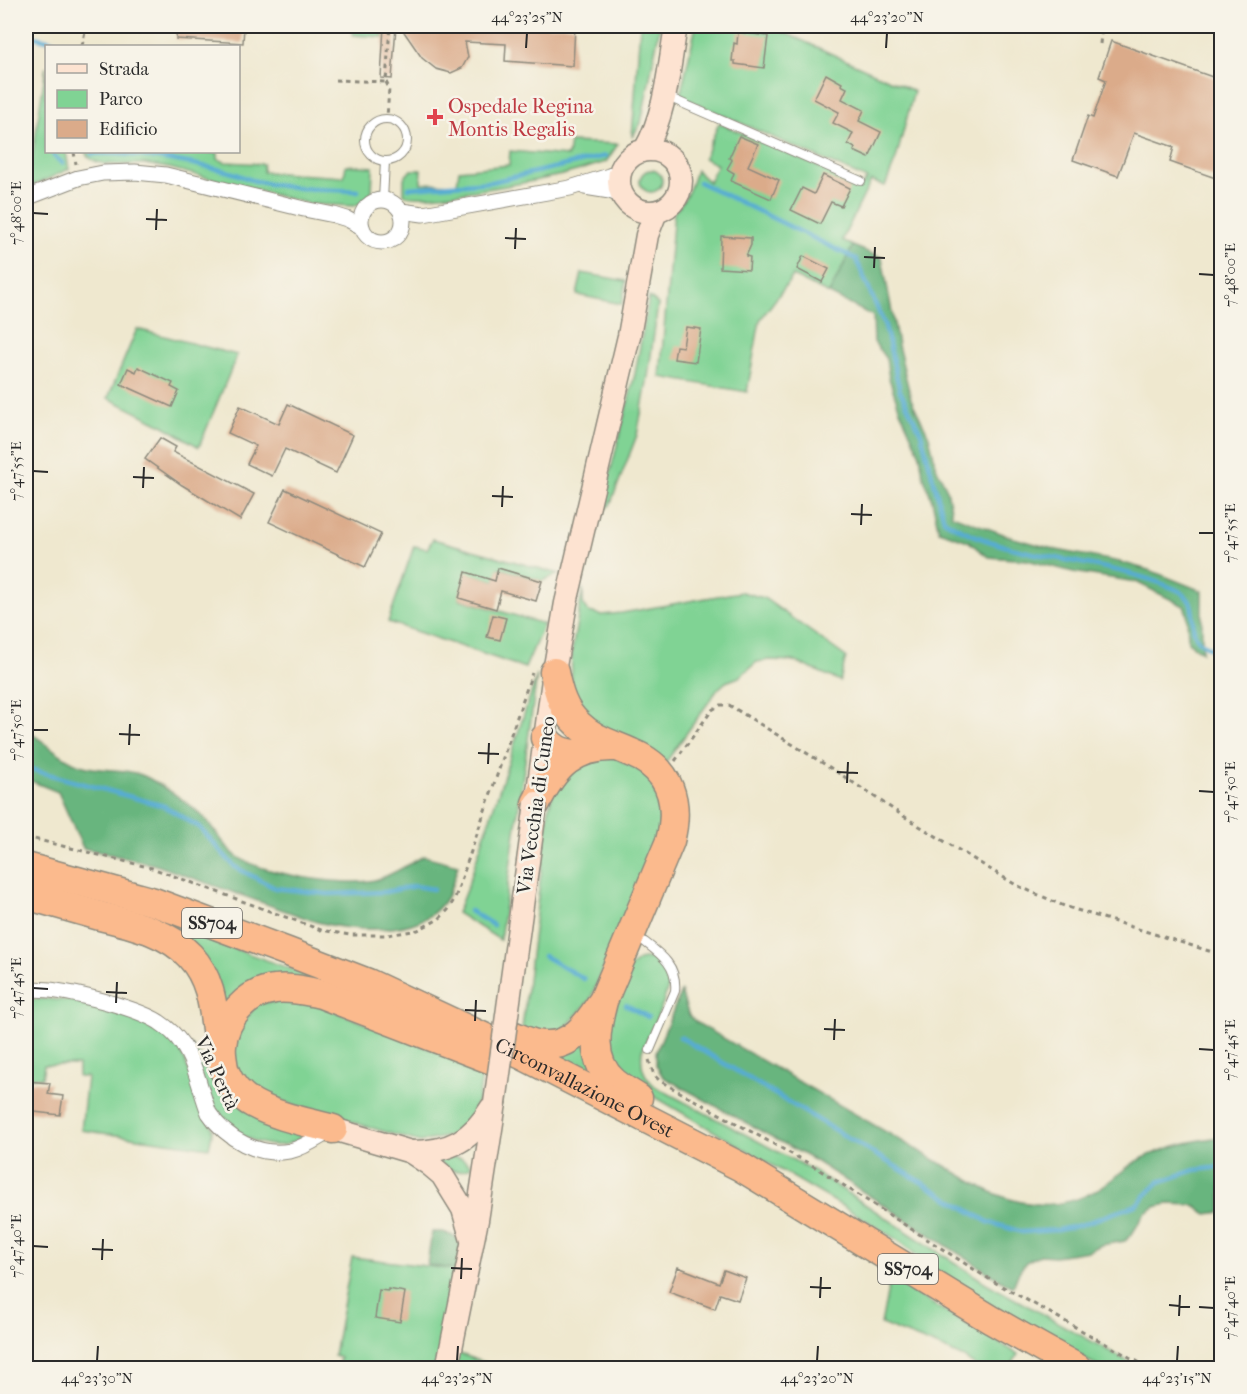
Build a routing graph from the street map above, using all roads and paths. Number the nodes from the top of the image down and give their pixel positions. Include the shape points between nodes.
1 (87, 26) edge
2 (390, 26) edge
3 (676, 26) edge
4 (1102, 26) edge
5 (1100, 44) dead end
6 (82, 45) edge
7 (335, 80) dead end
8 (386, 80) junction
9 (662, 102) junction
10 (387, 118) junction
11 (655, 151) junction
12 (385, 161) junction
13 (620, 171) junction
14 (861, 181) dead end
15 (570, 188) junction
16 (26, 198) edge
17 (383, 200) junction
18 (639, 206) junction
19 (365, 209) junction
20 (334, 215) junction
21 (401, 219) junction
22 (362, 227) junction
23 (544, 670) junction
24 (579, 726) junction
25 (546, 736) junction
26 (616, 747) junction
27 (576, 754) junction
28 (664, 777) junction
29 (537, 802) junction
30 (26, 837) edge
31 (26, 867) edge
32 (26, 895) edge
33 (632, 933) junction
34 (1221, 955) edge
35 (26, 990) edge
36 (393, 995) junction
37 (603, 1001) junction
38 (650, 1050) joint
39 (224, 1069) junction
40 (495, 1103) junction
41 (622, 1105) junction
42 (333, 1129) junction
43 (448, 1148) junction
44 (411, 1152) junction
45 (741, 1167) junction
46 (484, 1171) junction
47 (442, 1175) junction
48 (472, 1245) junction
49 (448, 1363) edge
50 (1077, 1368) edge
51 (1149, 1368) edge

1 - 6 path
2 - 8 path
3 - 9 street
4 - 5 path
7 - 8 path
8 - 10 path
9 - 11 street
9 - 14 lane
10 - 12 lane via 373,123 365,140 372,155
10 - 12 lane via 401,124 407,140 399,157
11 - 13 street via 630,157
11 - 18 street via 675,161 682,186 668,207
12 - 17 lane
13 - 15 street
13 - 18 street, Via Vecchia di Cuneo via 620,188
15 - 18 street via 593,187
15 - 21 street
16 - 20 street via 78,178 135,172 166,175
17 - 19 street
17 - 21 street via 390,202
18 - 23 street, Via Vecchia di Cuneo via 642,257 634,314 571,583
19 - 20 street
19 - 22 street
20 - 22 street
21 - 22 street via 398,235 382,242 366,235
23 - 24 highway
23 - 25 street, Via Vecchia di Cuneo
23 - 30 path via 524,692 455,898 439,919 418,930 369,936 321,930 152,868
24 - 25 highway via 560,727
24 - 26 highway
25 - 27 highway via 553,748
25 - 29 street, Via Vecchia di Cuneo
26 - 27 highway via 595,747
26 - 28 highway via 642,757
27 - 29 highway via 557,769
28 - 33 highway via 675,814 673,828
28 - 34 path via 712,710 729,705 1031,892 1081,912
29 - 40 street, Via Vecchia di Cuneo, bridge
31 - 36 highway, Circonvallazione Ovest / SS704 via 154,902
32 - 39 highway via 145,928 178,944 206,979
33 - 37 highway
33 - 38 lane via 668,962 676,981
35 - 42 street, Via Pertà via 71,994 159,1022 187,1052 214,1121 240,1142 264,1150 290,1151
36 - 37 highway via 546,1046 574,1036
36 - 41 highway, Circonvallazione Ovest / SS704
37 - 45 highway via 596,1041 606,1074
38 - 51 path via 651,1067 660,1082 816,1167 989,1279
39 - 41 highway via 223,1038 237,1011 253,996 290,988 335,999 563,1088
39 - 42 highway via 234,1088 254,1104
40 - 43 street via 477,1128
40 - 46 street, Via Vecchia di Cuneo
41 - 45 highway, Circonvallazione Ovest / SS704
42 - 44 street
43 - 44 street
43 - 46 street via 471,1155
44 - 47 street
45 - 50 highway, Circonvallazione Ovest / SS704
46 - 47 street via 463,1178
46 - 48 street, Via Vecchia di Cuneo
47 - 48 street via 463,1209
48 - 49 street, Via Vecchia di Cuneo

